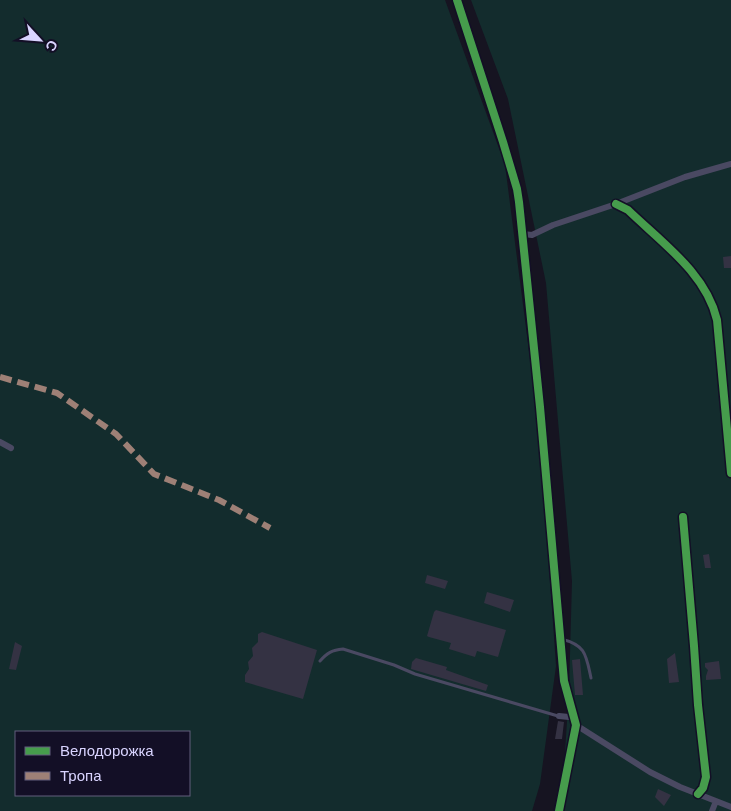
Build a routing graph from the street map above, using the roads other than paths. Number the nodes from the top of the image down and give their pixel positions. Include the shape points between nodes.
1 (457, 0) edge
2 (731, 164) edge
3 (616, 204) junction
4 (523, 234) junction
5 (0, 442) edge
6 (11, 448) dead end
7 (731, 473) edge
8 (683, 517) dead end
9 (560, 639) junction
10 (320, 661) dead end
11 (591, 678) dead end
12 (574, 715) junction
13 (559, 716) joint
14 (576, 725) junction
15 (698, 794) junction
16 (716, 801) junction
17 (731, 807) edge
18 (559, 811) edge
19 (712, 811) edge

1 - 4 street via 517,189
2 - 3 street via 684,177
3 - 4 street via 532,235
3 - 7 street via 628,210 689,269 714,308
4 - 9 street
5 - 6 street
8 - 15 street via 706,777
9 - 11 lane via 582,649
9 - 12 street via 564,681
10 - 13 lane via 326,654 343,649 414,674
12 - 13 street
12 - 14 street
14 - 15 street via 650,772
14 - 18 street
15 - 16 street
16 - 17 street
16 - 19 street

